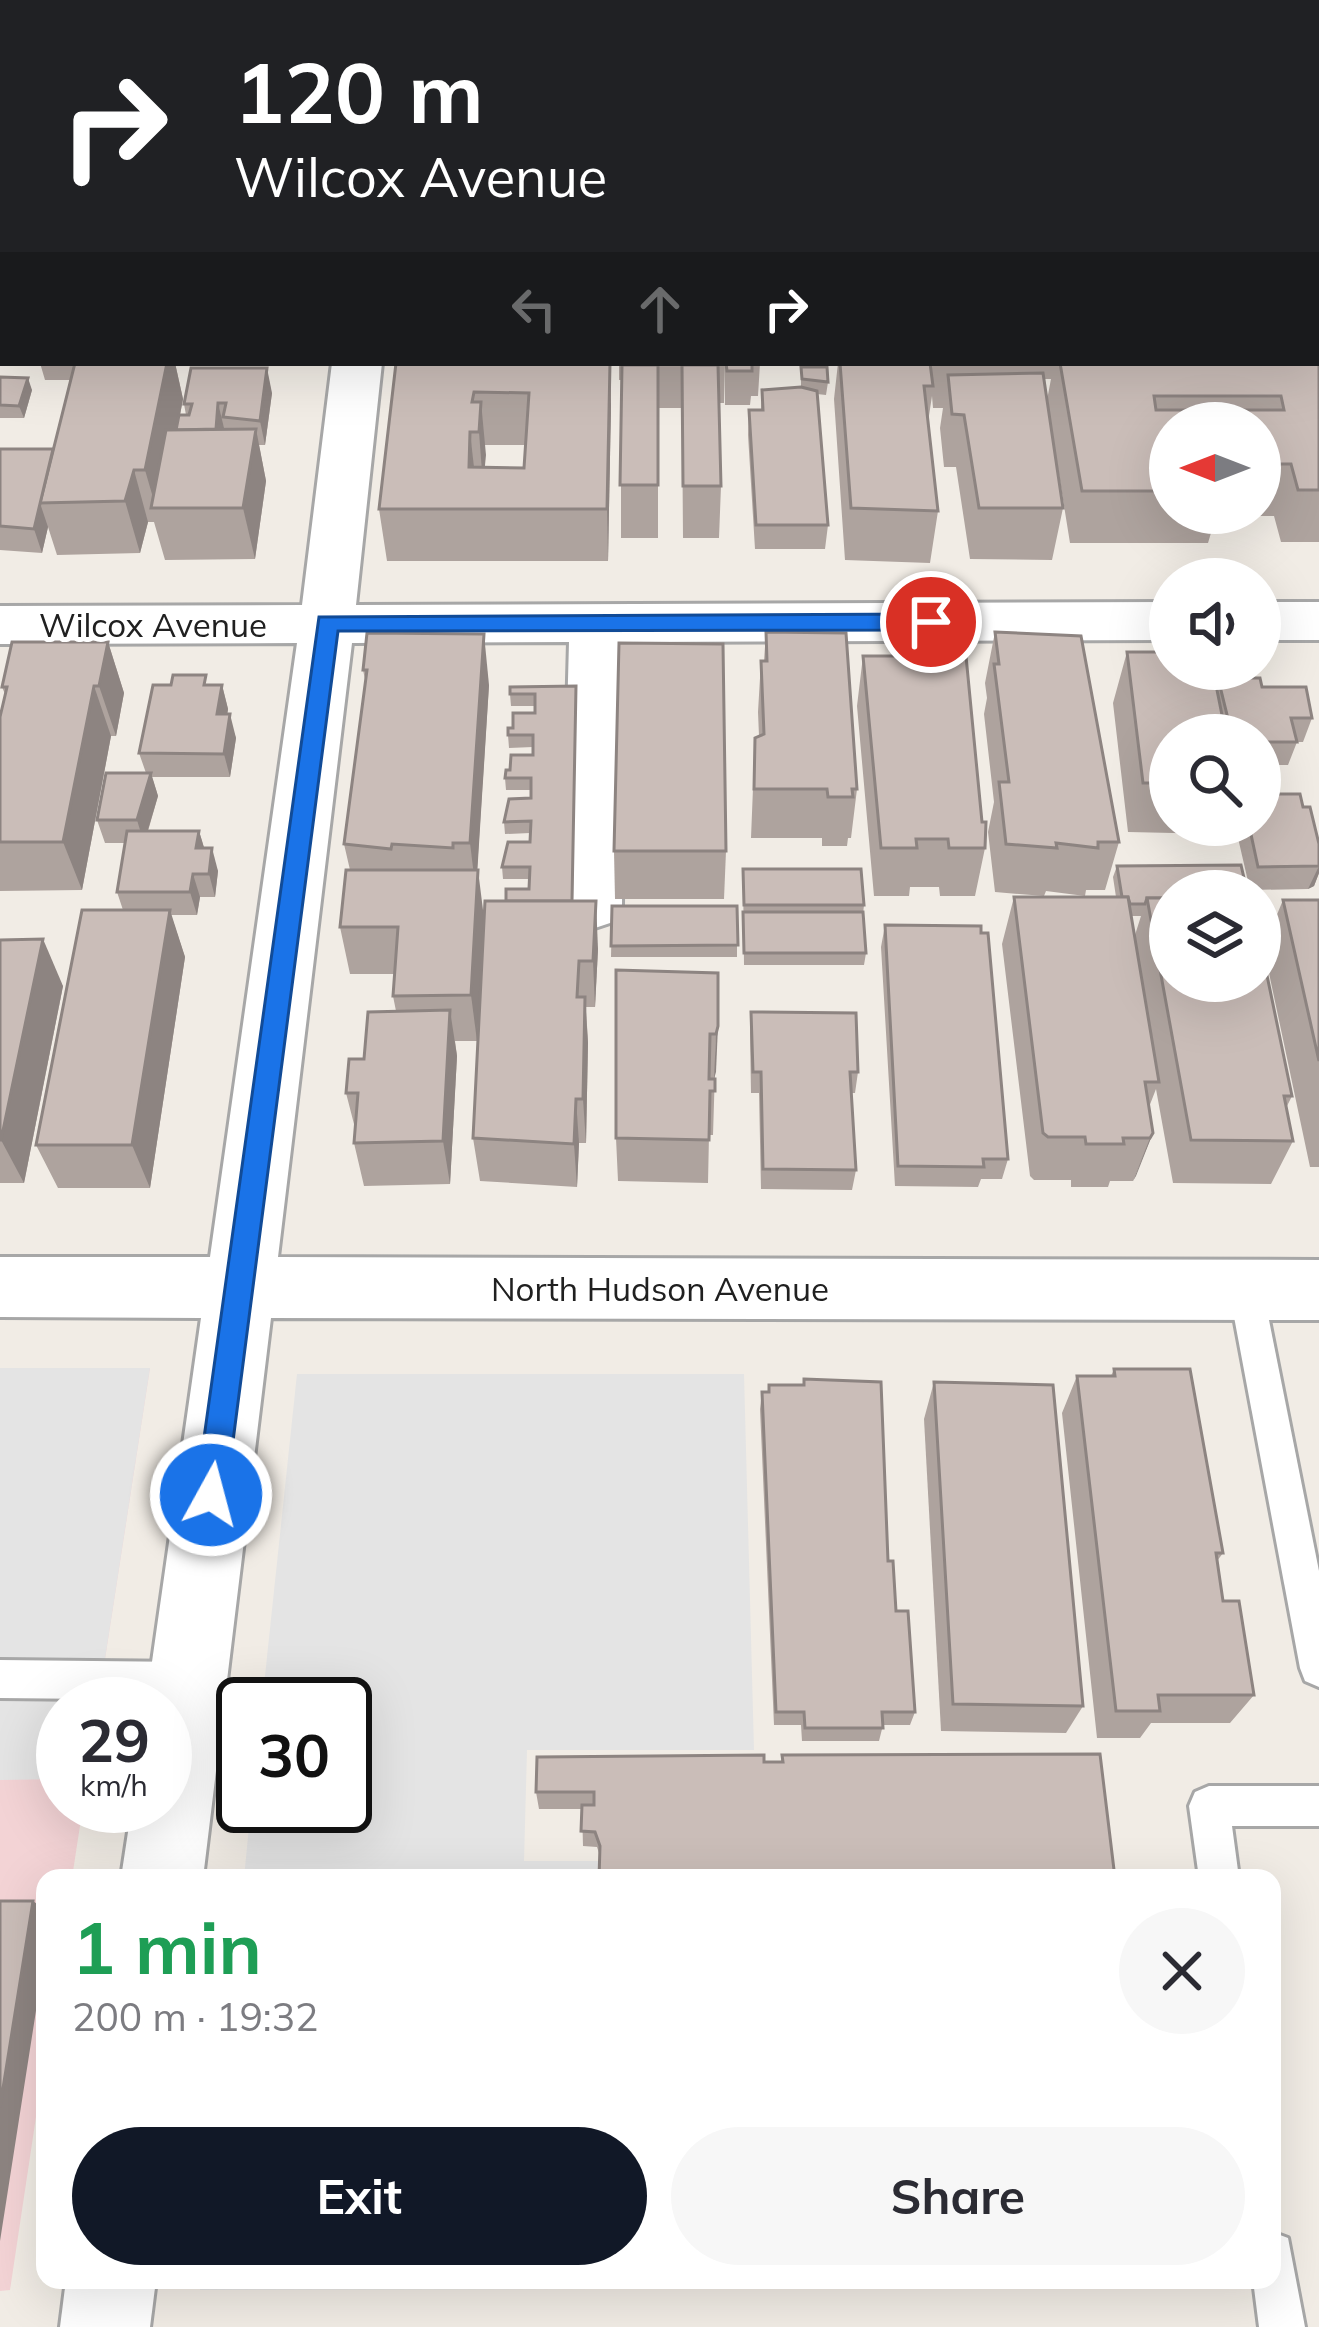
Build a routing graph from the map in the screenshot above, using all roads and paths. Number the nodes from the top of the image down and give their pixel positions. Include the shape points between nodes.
1 (357, 366) edge
2 (1319, 620) edge
3 (1149, 621) edge
4 (1281, 621) edge
5 (327, 623) junction
6 (597, 623) junction
7 (19, 633) edge
8 (592, 904) edge
9 (0, 1287) edge
10 (238, 1287) junction
11 (1246, 1290) junction
12 (1319, 1290) edge
13 (1319, 1668) edge
14 (188, 1677) edge
15 (0, 1679) edge
16 (36, 1679) edge
17 (1319, 1806) edge
18 (168, 1833) edge
19 (163, 1869) edge
20 (1218, 1869) edge
21 (110, 2289) edge
22 (1277, 2289) edge
23 (105, 2327) edge
24 (1282, 2327) edge

1 - 5 street
2 - 4 street
3 - 6 street, Wilcox Avenue
5 - 6 street, Wilcox Avenue
5 - 7 street, Wilcox Avenue
5 - 10 street
6 - 8 street
9 - 10 street, North Hudson Avenue
10 - 11 street, North Hudson Avenue
10 - 14 street
11 - 12 street, North Hudson Avenue
11 - 13 lane
15 - 16 lane
17 - 20 lane via 1209,1806
18 - 19 street
21 - 23 street
22 - 24 lane

